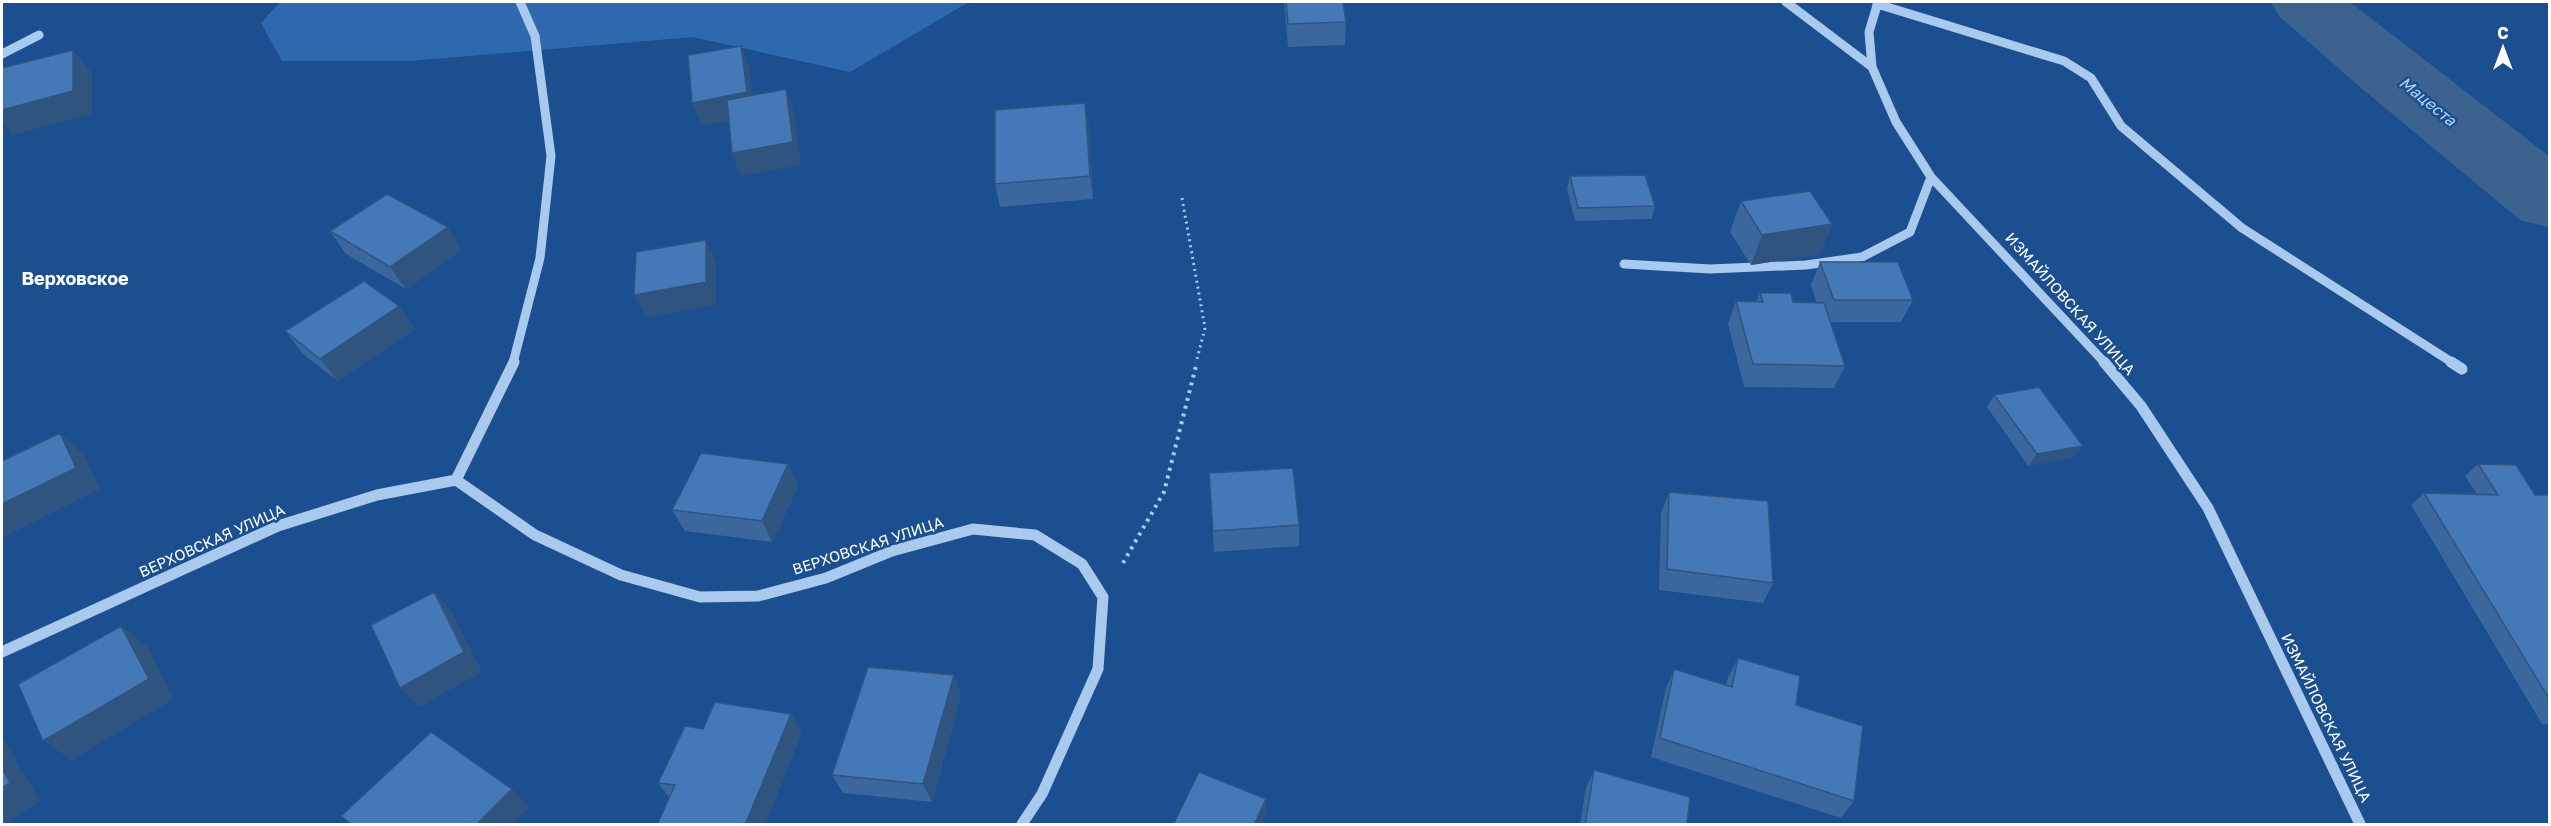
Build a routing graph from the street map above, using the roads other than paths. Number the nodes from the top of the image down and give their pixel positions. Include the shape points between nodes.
1 (520, 2) edge
2 (1786, 2) edge
3 (1878, 3) edge
4 (39, 35) dead end
5 (2, 54) edge
6 (1872, 67) junction
7 (1931, 177) junction
8 (1624, 264) dead end
9 (2462, 369) dead end
10 (456, 480) junction
11 (2, 652) edge
12 (1023, 825) edge
13 (2360, 825) edge

1 - 10 street via 535,36 551,156 540,258 513,366
2 - 6 street
3 - 6 street, ИЗМАЙЛОВСКАЯ УЛИЦА via 1869,32
3 - 9 street via 2064,61 2082,72 2091,78 2121,126 2242,228
4 - 5 street
6 - 7 street, ИЗМАЙЛОВСКАЯ УЛИЦА via 1896,122
7 - 8 street via 1910,232 1862,256 1806,265 1710,269
7 - 13 street, ИЗМАЙЛОВСКАЯ УЛИЦА via 2086,340 2141,406 2208,508
10 - 11 street, ВЕРХОВСКАЯ УЛИЦА via 377,495 278,526
10 - 12 street, ВЕРХОВСКАЯ УЛИЦА via 535,535 621,575 700,597 758,596 826,578 892,551 973,529 1035,535 1082,564 1103,597 1098,669 1042,794

